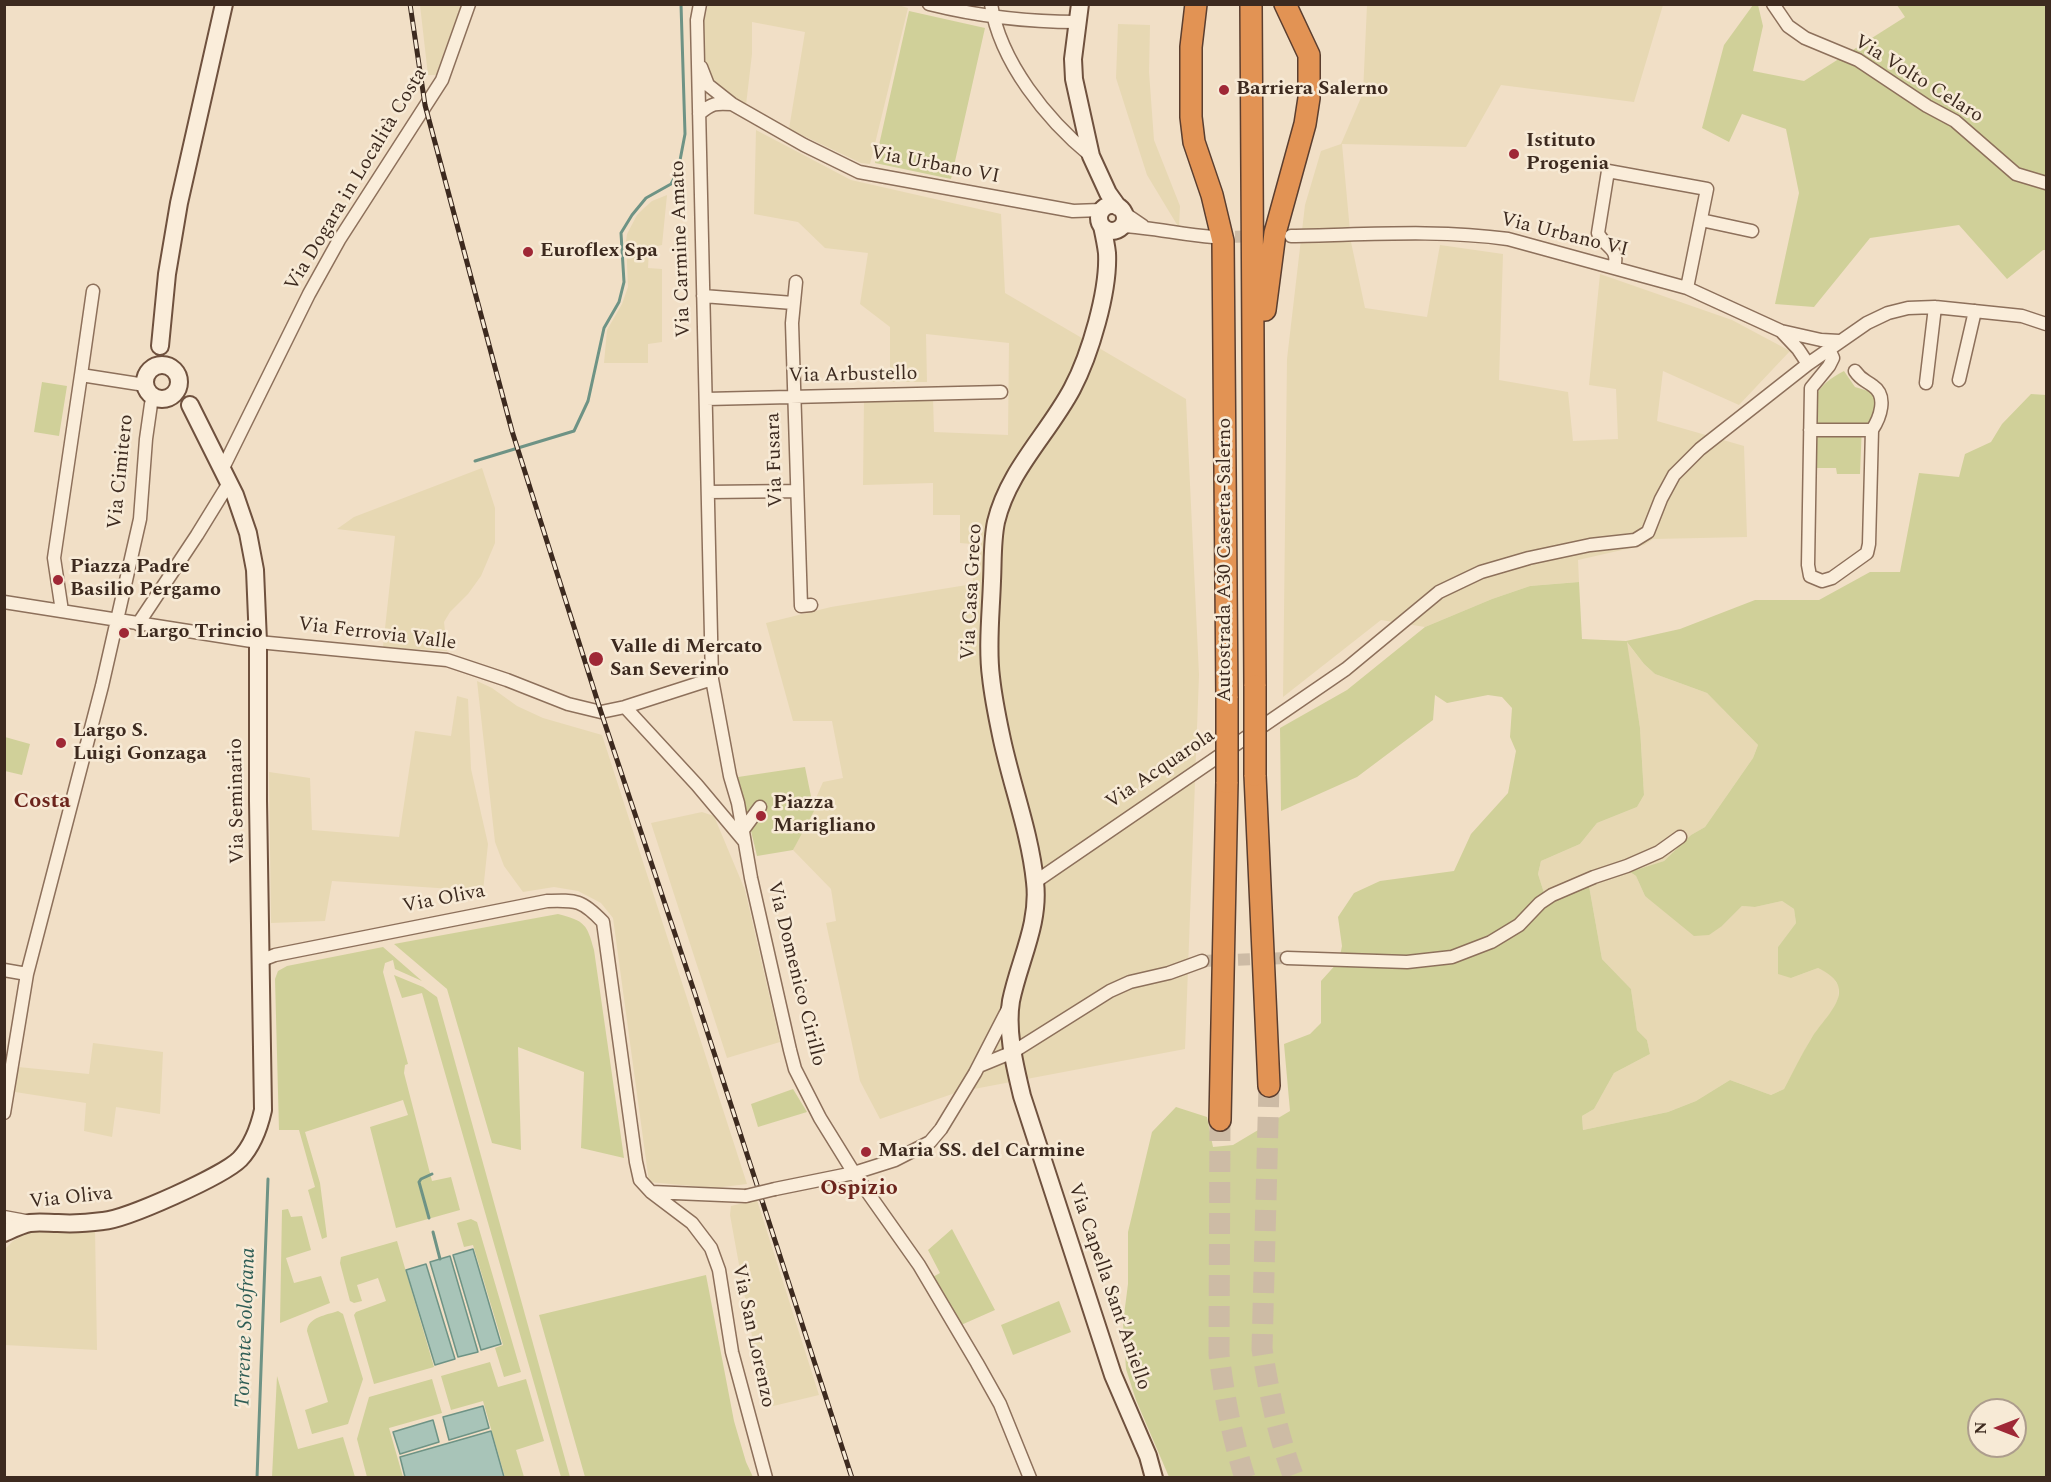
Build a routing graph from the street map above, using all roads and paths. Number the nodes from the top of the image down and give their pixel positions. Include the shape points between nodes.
1 (224, 4) edge
2 (469, 4) edge
3 (700, 4) edge
4 (929, 4) edge
5 (1080, 4) edge
6 (1196, 4) edge
7 (1251, 4) edge
8 (1285, 4) edge
9 (1773, 4) edge
10 (992, 10) edge
11 (1077, 22) junction
12 (703, 89) junction
13 (732, 104) junction
14 (710, 105) junction
15 (699, 114) junction
16 (1091, 156) junction
17 (2046, 183) edge
18 (1111, 215) junction
19 (1701, 220) junction
20 (1752, 231) dead end
21 (1291, 236) tunnel mouth
22 (1213, 237) tunnel mouth
23 (1614, 268) junction
24 (796, 282) dead end
25 (1687, 288) junction
26 (93, 291) dead end
27 (703, 296) junction
28 (793, 303) junction
29 (1935, 307) junction
30 (1975, 311) junction
31 (2046, 324) edge
32 (1781, 331) junction
33 (1839, 341) junction
34 (1829, 349) junction
35 (1808, 364) junction
36 (161, 367) junction
37 (1855, 371) dead end
38 (81, 375) junction
39 (1959, 380) dead end
40 (178, 381) junction
41 (1926, 383) dead end
42 (1001, 392) dead end
43 (156, 393) junction
44 (794, 397) junction
45 (706, 399) junction
46 (190, 405) junction
47 (1810, 430) junction
48 (1872, 430) junction
49 (1254, 442) junction
50 (226, 476) junction
51 (797, 491) junction
52 (708, 492) junction
53 (4, 602) edge
54 (811, 604) dead end
55 (62, 611) junction
56 (117, 621) junction
57 (138, 624) junction
58 (258, 642) junction
59 (712, 679) junction
60 (625, 707) junction
61 (760, 807) dead end
62 (744, 836) junction
63 (1680, 837) dead end
64 (1035, 882) junction
65 (1287, 958) tunnel mouth
66 (262, 960) junction
67 (1202, 961) tunnel mouth
68 (4, 970) edge
69 (27, 974) junction
70 (1011, 1003) junction
71 (1013, 1052) junction
72 (979, 1066) junction
73 (1269, 1086) tunnel mouth
74 (4, 1113) edge
75 (1220, 1120) tunnel mouth
76 (854, 1173) junction
77 (651, 1192) junction
78 (4, 1217) edge
79 (32, 1223) junction
80 (4, 1233) edge
81 (766, 1478) edge
82 (1030, 1478) edge
83 (1154, 1478) edge

1 - 36 main road via 179,203 167,274
2 - 50 street, Via Dogara in Località Costa via 442,80 339,240 309,294
3 - 12 street via 698,59
4 - 10 street
5 - 11 main road, Via Casa Greco
6 - 75 highway, Autostrada A30 Caserta-Salerno, bridge via 1191,47 1191,117 1194,142 1223,240 1227,782
7 - 49 highway, Autostrada A30 Caserta-Salerno
8 - 49 highway via 1309,55 1309,98 1271,257
9 - 17 street, Via Volto Celaro via 1788,26 1804,38 1858,60 1955,122 2016,174
10 - 11 street via 1052,22
10 - 16 street via 999,37 1042,108
11 - 16 main road, Via Casa Greco via 1072,59 1074,79
12 - 13 street, Via Urbano VI
12 - 14 street via 703,101
12 - 15 street, Via Carmine Amato
13 - 14 street
13 - 18 street, Via Urbano VI via 859,172 1073,212
14 - 15 street
15 - 27 street, Via Carmine Amato
16 - 18 main road, Via Casa Greco
18 - 22 street via 1144,227
18 - 64 main road, Via Casa Greco via 1098,320 1086,357 1072,389 1003,498 995,524 990,675
19 - 20 street
19 - 23 street via 1707,189 1608,171 1598,233 1615,253
19 - 25 street
21 - 23 street, Via Urbano VI via 1481,235
23 - 25 street, Via Urbano VI
24 - 28 street, Via Fusara
25 - 32 street, Via Urbano VI
26 - 38 street
27 - 28 street
27 - 45 street, Via Carmine Amato
28 - 44 street, Via Fusara
29 - 30 street
29 - 33 street via 1888,313
29 - 41 street
30 - 31 street via 2022,316
30 - 39 street
32 - 33 street, Via Urbano VI
32 - 35 street, Via Urbano VI
33 - 34 street
34 - 35 street
34 - 47 street via 1833,358 1811,388
35 - 64 street, Via Acquarola via 1700,449 1674,475 1648,532 1635,540 1529,558 1481,572 1439,592 1346,669
36 - 40 main road via 176,373
36 - 43 main road, Via Cimitero via 147,375
37 - 48 street via 1881,395 1880,418
38 - 43 street
38 - 55 street via 54,558
40 - 43 main road, Via Cimitero via 176,391
40 - 46 main road
42 - 44 street, Via Arbustello
43 - 46 main road
43 - 56 street, Via Cimitero via 146,439 140,519
44 - 45 street, Via Arbustello
44 - 51 street, Via Fusara
45 - 52 street, Via Carmine Amato
46 - 50 main road
47 - 48 street
47 - 48 street via 1808,565 1810,576 1822,581 1867,553
49 - 73 highway, Autostrada A30 Caserta-Salerno, bridge via 1255,775
50 - 57 street, Via Dogara in Località Costa via 197,536
50 - 58 main road via 248,533 255,570
51 - 52 street
51 - 54 street, Via Fusara via 801,606
52 - 59 street, Via Domenico Cirillo
53 - 55 street, Via Ferrovia Valle
55 - 56 street, Via Ferrovia Valle
56 - 57 street, Via Ferrovia Valle
56 - 69 street, Via Cimitero
57 - 58 street, Via Ferrovia Valle
58 - 60 street, Via Ferrovia Valle via 447,660 581,708 601,712
58 - 66 main road, Via Seminario
59 - 60 street, Via Ferrovia Valle
59 - 62 street, Via Domenico Cirillo
60 - 62 street
61 - 62 street
62 - 76 street, Via Domenico Cirillo via 795,1069
63 - 65 street via 1659,852 1552,895 1519,925 1491,942 1452,957 1407,962
64 - 70 main road via 1032,929
66 - 77 street, Via Oliva via 547,901 575,900 603,922 636,1162 640,1180
66 - 79 main road, Via Oliva via 263,1110 259,1128 239,1160 191,1187 107,1221
67 - 71 street via 1110,991
68 - 69 street
69 - 74 street, Via Cimitero
70 - 71 main road, Via Capella Sant'Aniello
70 - 72 street
71 - 72 street
71 - 83 main road, Via Capella Sant'Aniello via 1022,1096 1089,1304
72 - 76 street via 930,1142 895,1160
76 - 77 street, bridge via 746,1196
76 - 82 street, Via Domenico Cirillo via 919,1265 977,1362 1000,1404
77 - 81 street, Via San Lorenzo via 692,1223 711,1248 719,1270 732,1352
78 - 79 street
79 - 80 main road, Via Oliva

